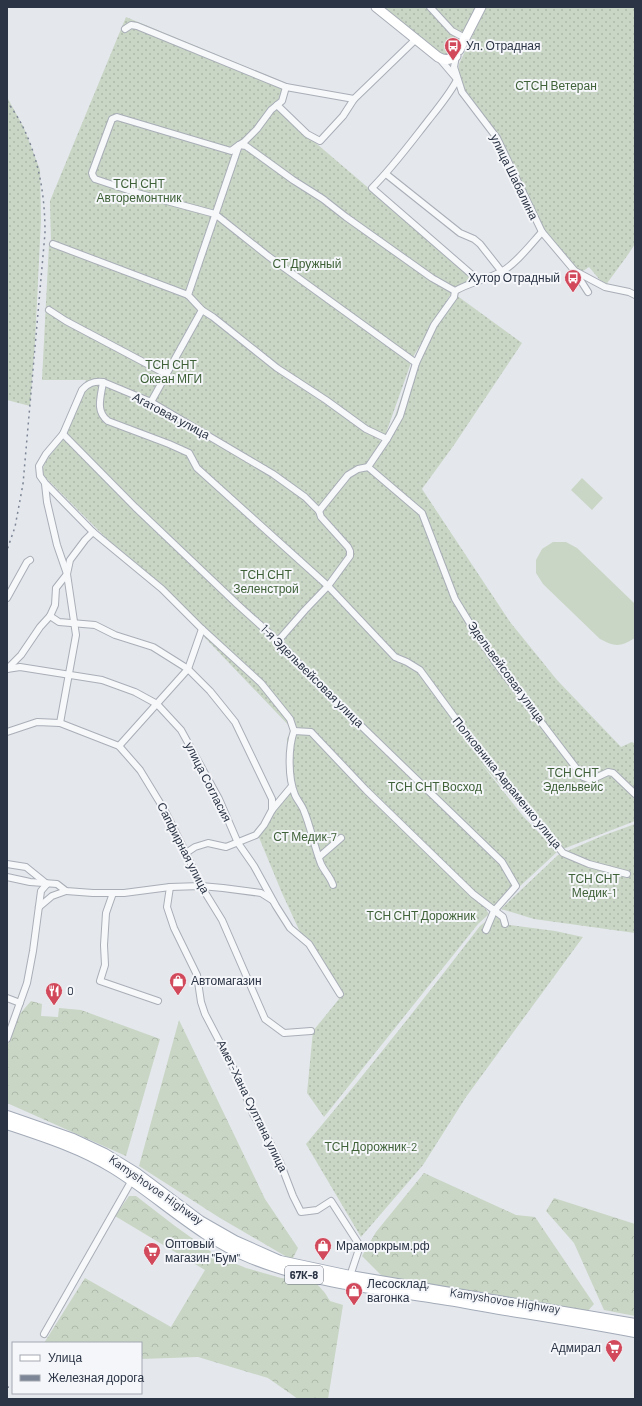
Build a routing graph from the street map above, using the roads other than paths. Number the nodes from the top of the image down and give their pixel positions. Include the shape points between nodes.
1 (376, 7) edge
2 (430, 7) edge
3 (481, 7) edge
4 (125, 29) dead end
5 (465, 38) junction
6 (415, 40) junction
7 (458, 53) junction
8 (438, 57) junction
9 (457, 80) junction
10 (286, 87) junction
11 (354, 99) junction
12 (277, 105) junction
13 (239, 145) junction
14 (386, 174) junction
15 (215, 214) junction
16 (542, 232) junction
17 (53, 244) dead end
18 (574, 270) junction
19 (502, 272) junction
20 (478, 280) junction
21 (588, 292) dead end
22 (454, 294) junction
23 (188, 295) junction
24 (635, 295) edge
25 (49, 310) dead end
26 (202, 310) junction
27 (416, 363) junction
28 (166, 374) junction
29 (103, 382) junction
30 (151, 402) junction
31 (63, 434) junction
32 (387, 439) junction
33 (368, 468) junction
34 (45, 483) junction
35 (319, 511) junction
36 (93, 532) junction
37 (30, 560) dead end
38 (67, 574) junction
39 (328, 586) junction
40 (7, 598) edge
41 (50, 616) junction
42 (74, 624) junction
43 (202, 629) junction
44 (278, 641) junction
45 (7, 669) edge
46 (188, 669) junction
47 (69, 674) junction
48 (157, 704) junction
49 (60, 723) junction
50 (294, 731) junction
51 (7, 732) edge
52 (119, 746) junction
53 (292, 786) junction
54 (635, 794) edge
55 (272, 810) junction
56 (341, 838) dead end
57 (238, 843) junction
58 (186, 853) junction
59 (319, 857) junction
60 (7, 864) edge
61 (627, 874) dead end
62 (7, 877) edge
63 (47, 884) junction
64 (333, 885) dead end
65 (201, 886) junction
66 (170, 887) junction
67 (66, 891) junction
68 (113, 893) junction
69 (274, 901) junction
70 (39, 907) junction
71 (494, 911) junction
72 (505, 924) dead end
73 (486, 930) dead end
74 (340, 994) dead end
75 (7, 998) edge
76 (158, 1001) dead end
77 (20, 1003) junction
78 (310, 1031) dead end
79 (7, 1039) edge
80 (7, 1116) edge
81 (7, 1124) edge
82 (132, 1180) junction
83 (350, 1276) junction
84 (635, 1324) edge
85 (635, 1332) edge
86 (44, 1334) dead end

1 - 6 main road
2 - 5 street via 452,31
3 - 5 main road, улица Шабалина
4 - 10 street via 131,25 137,26
5 - 7 main road, улица Шабалина
6 - 8 main road
6 - 11 street
7 - 8 main road via 450,59
7 - 9 street, улица Шабалина via 454,67
8 - 9 street
9 - 14 street via 452,90
9 - 16 street, улица Шабалина via 462,92 497,138
10 - 11 street
10 - 12 street via 282,101
11 - 12 street via 343,116 320,141 307,134
12 - 13 street via 257,129
13 - 15 street
13 - 15 street via 231,151 117,117 112,119 92,173 95,179
13 - 22 street via 246,146 323,199
14 - 19 street via 460,233 480,244
14 - 20 street via 372,188
15 - 23 street
15 - 27 street via 268,256
16 - 18 street, улица Шабалина
16 - 19 street via 521,256
17 - 23 street
18 - 21 street, улица Шабалина
18 - 24 street via 605,287
19 - 20 street
20 - 22 street via 466,284
22 - 27 street via 434,325
23 - 26 street
25 - 28 street
26 - 28 street
26 - 32 street via 276,368 366,429
27 - 32 street via 400,416
28 - 30 street
29 - 30 street, Агатовая улица
29 - 31 street via 87,384 82,390
29 - 39 street, Полковника Авраменко улица via 99,407 104,418 188,453 197,468
30 - 35 street, Агатовая улица via 273,474 305,497
31 - 34 street via 39,466 40,476
31 - 44 street, 1-я Эдельвейсовая улица via 141,512
32 - 33 street
33 - 35 street via 358,469 348,475
33 - 54 street, Эдельвейсовая улица via 422,513 455,599 496,663 583,776 592,780 608,772 613,773
34 - 36 street
34 - 38 street via 57,545
35 - 39 street, Агатовая улица via 321,517 350,551 350,556
36 - 38 street via 70,560
36 - 43 street via 162,589
37 - 40 street
38 - 41 street via 56,588 55,605
38 - 42 street
39 - 44 street, Агатовая улица
39 - 61 street, Полковника Авраменко улица via 395,657 420,670 486,760 563,853 589,864
41 - 42 street via 59,622
41 - 45 street via 21,655
42 - 46 street via 95,626 153,647
42 - 47 street via 76,635
43 - 46 street
43 - 50 street via 261,683 290,719
44 - 71 street, 1-я Эдельвейсовая улица via 327,693 502,862 516,886
45 - 47 street, улица Согласия via 20,667
46 - 48 street
46 - 55 street via 210,691 234,722 272,799
47 - 48 street, улица Согласия via 102,680 135,692
47 - 49 street
48 - 52 street
48 - 57 street, улица Согласия via 181,730 219,799
49 - 51 street, Сапфирная улица via 37,722
49 - 52 street, Сапфирная улица
50 - 53 street via 290,760
50 - 71 street via 311,732 366,790 473,894
52 - 58 street, Сапфирная улица via 140,770
53 - 55 street
53 - 59 street
55 - 57 street via 256,835
56 - 59 street
57 - 58 street via 226,847 208,843
57 - 69 street, улица Согласия
58 - 65 street, Сапфирная улица
59 - 64 street
60 - 63 street via 26,866
62 - 63 street
63 - 67 street via 57,884
63 - 70 street via 41,891
65 - 66 street
65 - 69 street via 261,893
65 - 78 street, Сапфирная улица via 222,920 265,1019 284,1033
66 - 68 street
66 - 83 street, Амет-Хана Султана улица via 168,907 174,928 197,975 205,1014 238,1077 252,1114 280,1162 293,1196 302,1212 317,1210 331,1201 360,1246
67 - 68 street
67 - 70 street via 52,896
68 - 76 street via 106,913 105,965 100,981
69 - 74 street, улица Согласия via 290,928 309,944
70 - 77 street via 27,983
71 - 72 street via 503,917
71 - 73 street, 1-я Эдельвейсовая улица
75 - 77 street
77 - 79 street
80 - 83 main road, Kamyshovoe Highway / 67К-8 via 73,1139 105,1154 136,1173 200,1221 235,1241 280,1261
81 - 82 main road, Kamyshovoe Highway / 67К-8 via 69,1146 111,1166
82 - 85 main road, Kamyshovoe Highway / 67К-8 via 195,1228 250,1258 275,1267 355,1285
82 - 86 street, Kamyshovoe Highway
83 - 84 main road, Kamyshovoe Highway / 67К-8

